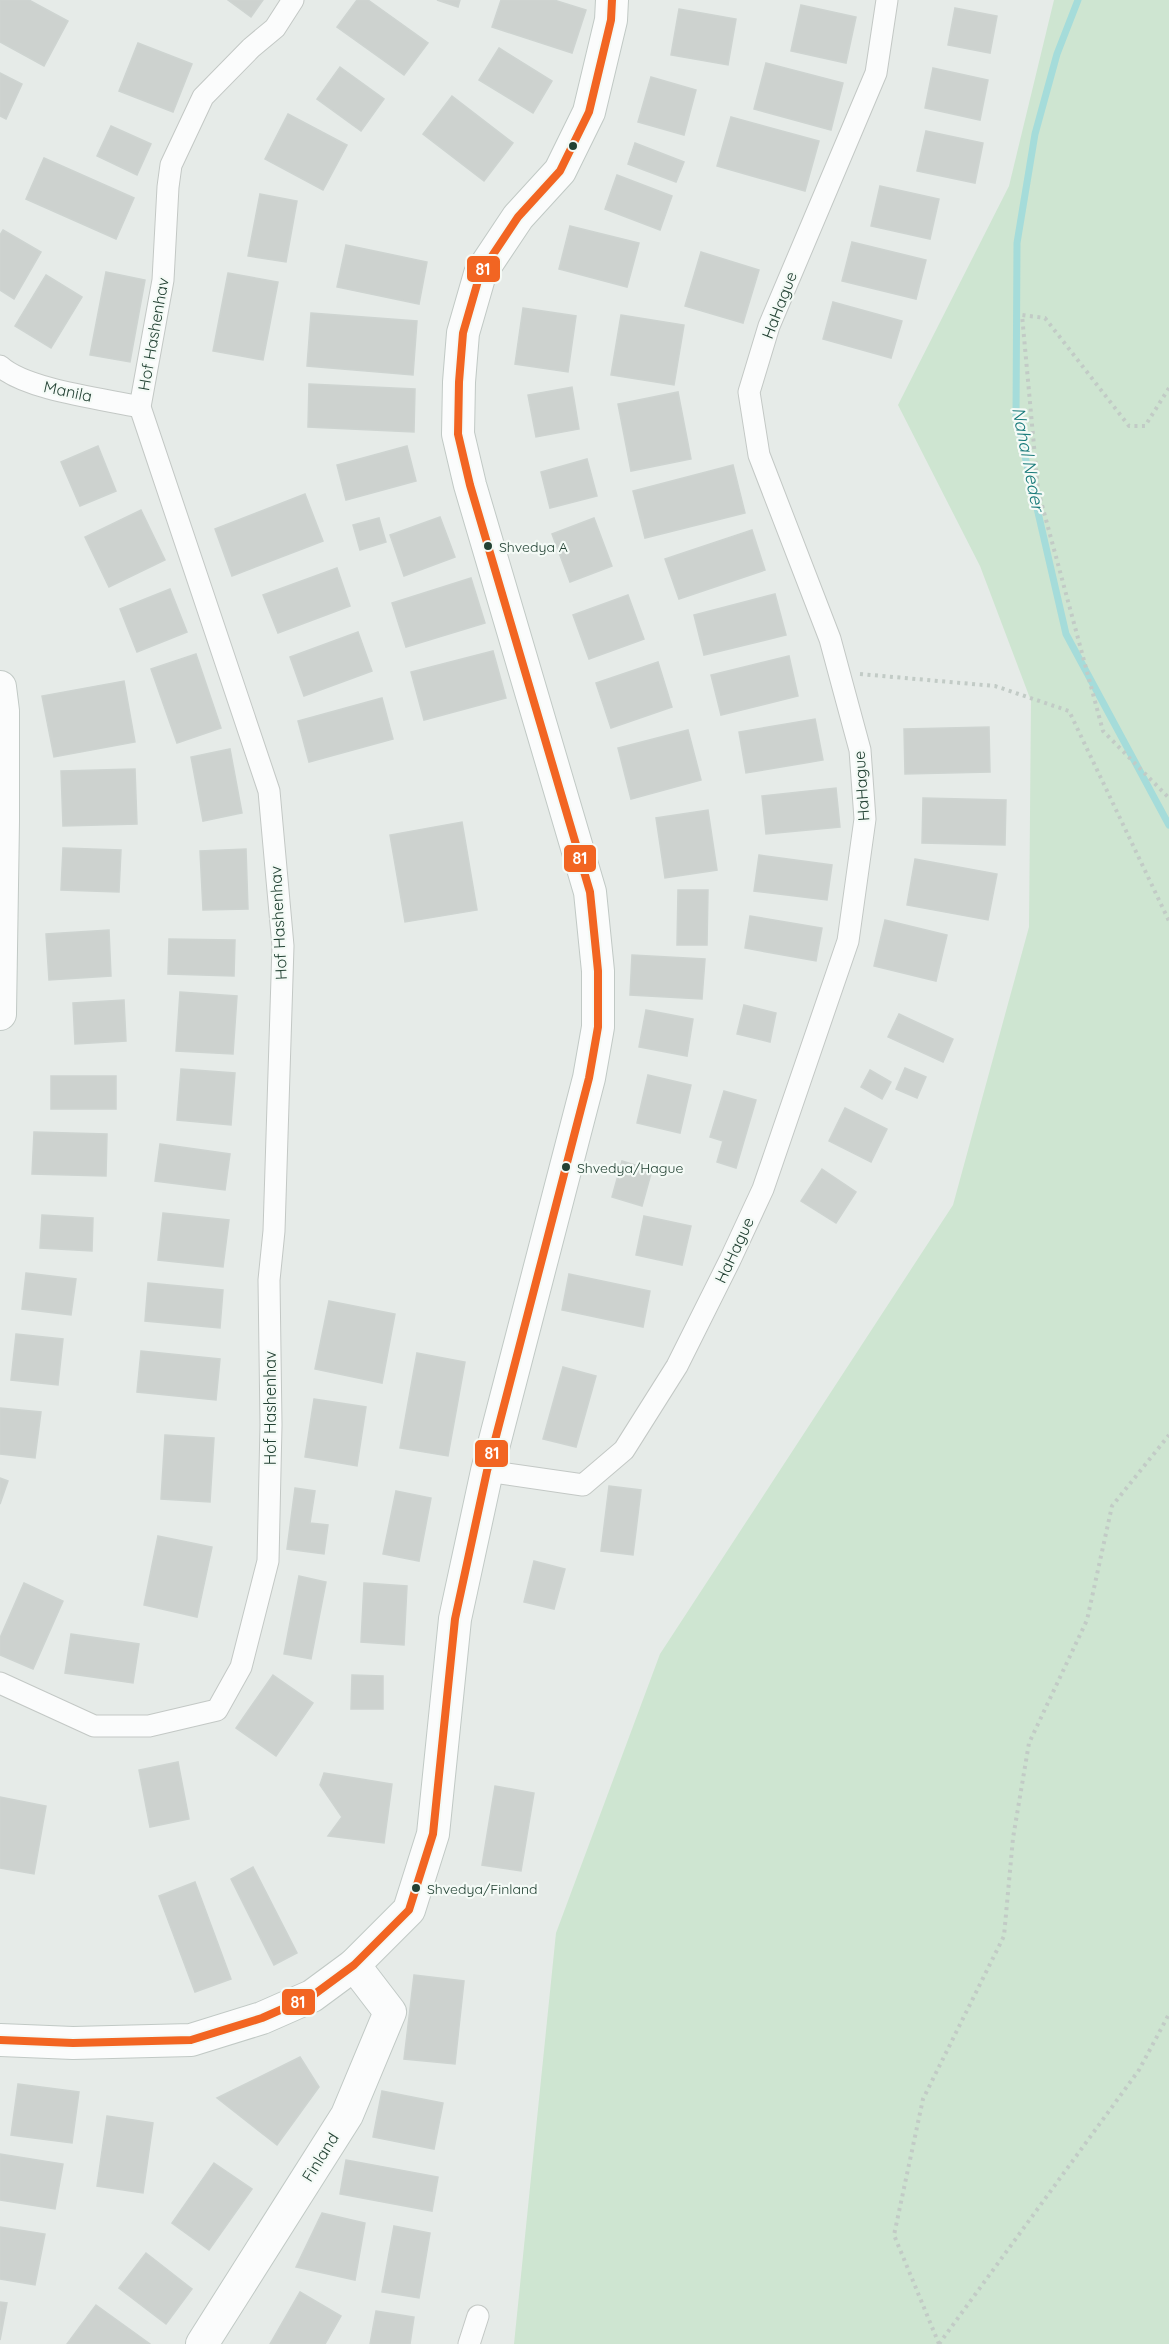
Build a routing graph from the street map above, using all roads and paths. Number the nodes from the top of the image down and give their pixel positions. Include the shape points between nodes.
1 (293, 0) edge
2 (612, 0) edge
3 (887, 0) edge
4 (0, 366) edge
5 (1169, 388) edge
6 (140, 407) junction
7 (838, 671) junction
8 (0, 687) edge
9 (1169, 798) edge
10 (1169, 921) edge
11 (0, 1014) edge
12 (1169, 1435) edge
13 (487, 1471) junction
14 (0, 1683) edge
15 (354, 1965) junction
16 (1169, 2014) edge
17 (0, 2040) edge
18 (478, 2316) dead end
19 (202, 2344) edge
20 (469, 2344) edge
21 (939, 2344) edge

1 - 6 street, Hof Hashenhav via 274,28 203,97 171,165 163,279
2 - 13 street via 611,20 589,112 560,171 518,217 480,274 464,333 459,382 458,434 470,485 590,892 598,971 598,1027 589,1078
3 - 7 street, HaHague via 876,73 770,326 749,392 759,455 830,639
4 - 6 street, Manila via 35,384
5 - 9 path via 1146,426 1129,426 1045,318 1022,315 1038,490 1103,731
6 - 14 street, Hof Hashenhav via 269,791 283,946 269,1280 268,1561 241,1667 217,1710 149,1726 94,1726
7 - 10 path via 995,686 1070,711
7 - 13 street, HaHague via 860,750 865,819 850,930 763,1189 677,1366 624,1450 583,1485
8 - 11 street
12 - 21 path via 1112,1506 1087,1620 1029,1743 1013,1838 1004,1936 923,2099 894,2235
13 - 15 street via 455,1619 433,1834 409,1910
15 - 17 street via 312,1996 262,2018 191,2040
15 - 19 street, Finland via 390,2012 347,2115
16 - 21 path via 1139,2070
18 - 20 street

